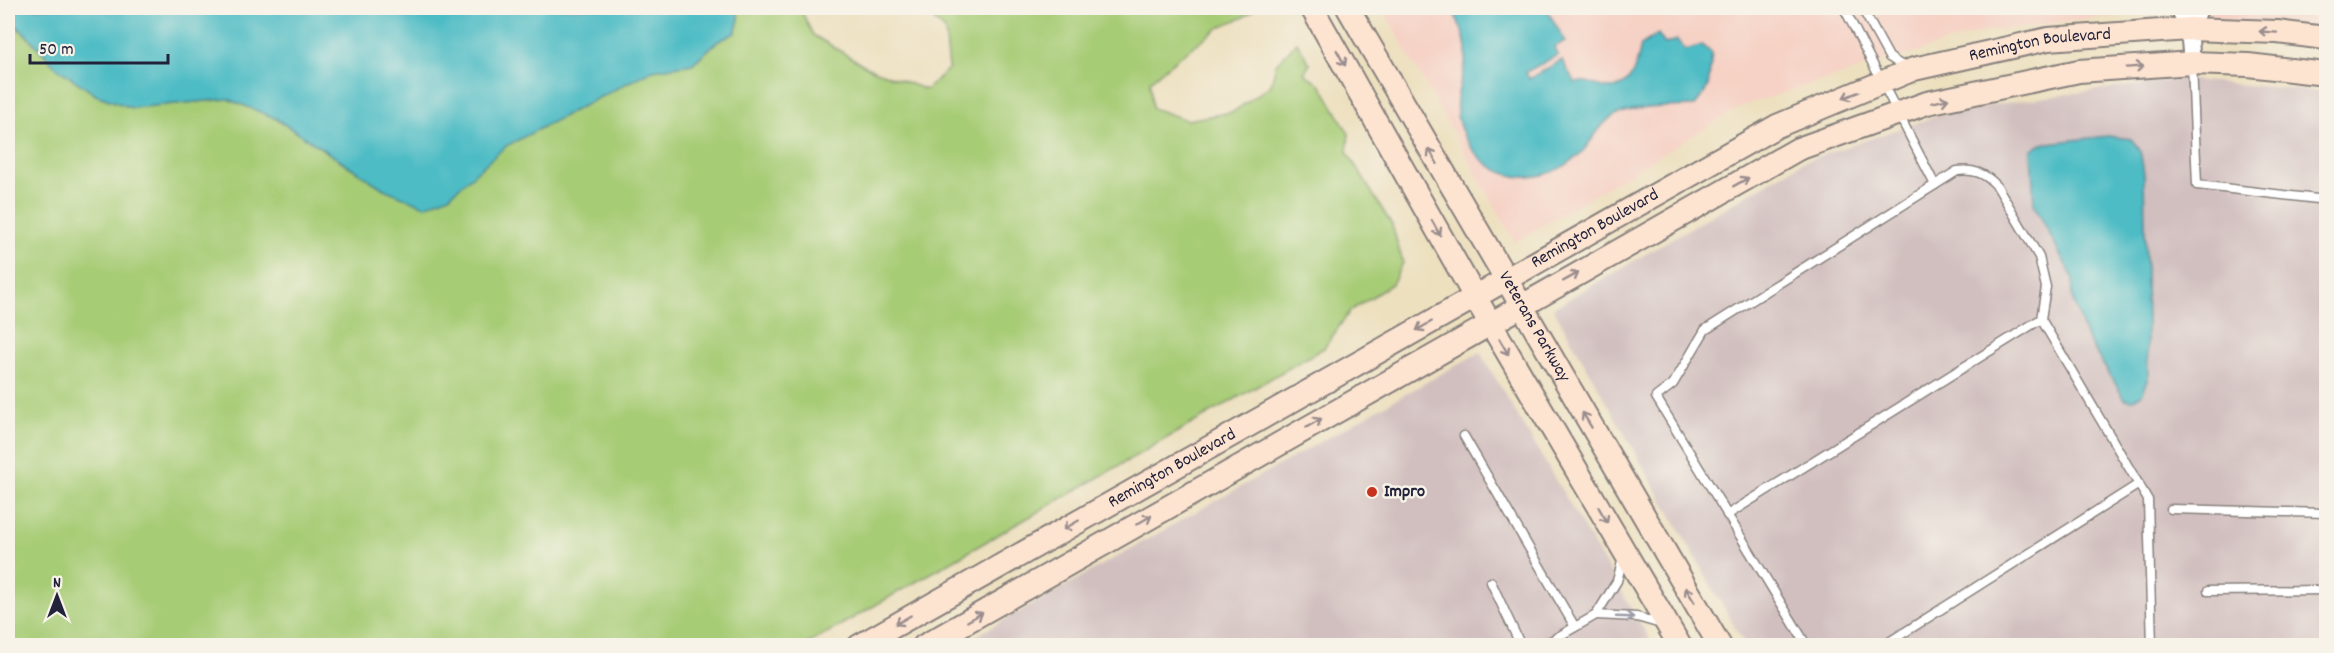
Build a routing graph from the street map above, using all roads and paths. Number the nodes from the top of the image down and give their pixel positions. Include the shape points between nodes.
1 (1312, 8) edge
2 (1348, 8) edge
3 (1844, 8) edge
4 (1862, 8) edge
5 (2179, 8) edge
6 (2199, 8) edge
7 (2189, 29) junction
8 (2326, 38) edge
9 (2192, 63) junction
10 (1910, 71) junction
11 (2326, 74) edge
12 (1882, 82) junction
13 (1899, 114) junction
14 (1935, 185) junction
15 (2326, 200) edge
16 (1504, 280) junction
17 (1474, 297) junction
18 (1520, 306) junction
19 (2041, 320) junction
20 (1490, 323) junction
21 (1464, 436) dead end
22 (2139, 484) junction
23 (2171, 509) dead end
24 (2326, 513) edge
25 (1727, 515) junction
26 (1624, 551) junction
27 (1491, 582) dead end
28 (2326, 590) edge
29 (2208, 591) dead end
30 (1596, 615) junction
31 (1668, 626) junction
32 (1575, 627) junction
33 (859, 645) edge
34 (924, 645) edge
35 (1521, 645) edge
36 (1542, 645) edge
37 (1680, 645) edge
38 (1720, 645) edge
39 (1807, 645) edge
40 (1883, 645) edge
41 (2152, 645) edge

1 -> 17 street, Veterans Parkway
16 -> 2 street, Veterans Parkway
3 - 12 lane
4 - 10 lane via 1889,57
5 - 7 street
6 - 7 street
8 -> 7 street, Remington Boulevard
7 - 9 street
7 - 10 street, Remington Boulevard via 2048,39
9 - 11 street, Remington Boulevard
13 -> 9 street, Remington Boulevard via 1927,103 2079,71
9 - 15 lane via 2197,185
10 - 12 street, Remington Boulevard
12 - 13 lane
12 -> 16 street, Remington Boulevard via 1777,126
13 - 14 lane
18 -> 13 street, Remington Boulevard via 1798,150
14 - 19 lane via 1957,171 1968,170 1989,178 1997,186 2039,257 2046,286
14 - 25 lane via 1705,330 1673,384 1656,397
16 - 17 street, Remington Boulevard
16 - 18 street, Veterans Parkway
17 - 20 street, Veterans Parkway
17 -> 33 street, Remington Boulevard
18 - 20 street, Remington Boulevard
38 -> 18 street, Veterans Parkway
19 - 22 lane
19 - 25 lane
20 -> 26 street, Veterans Parkway
34 -> 20 street, Remington Boulevard
21 - 32 lane
22 - 40 lane
22 - 41 lane via 2148,500
23 - 24 lane
25 - 39 lane
26 - 30 lane via 1617,581
26 - 31 street, Veterans Parkway
27 - 35 lane
28 - 29 lane
30 -> 31 lane via 1637,617
30 - 32 lane
31 - 37 street, Veterans Parkway
32 - 36 lane

